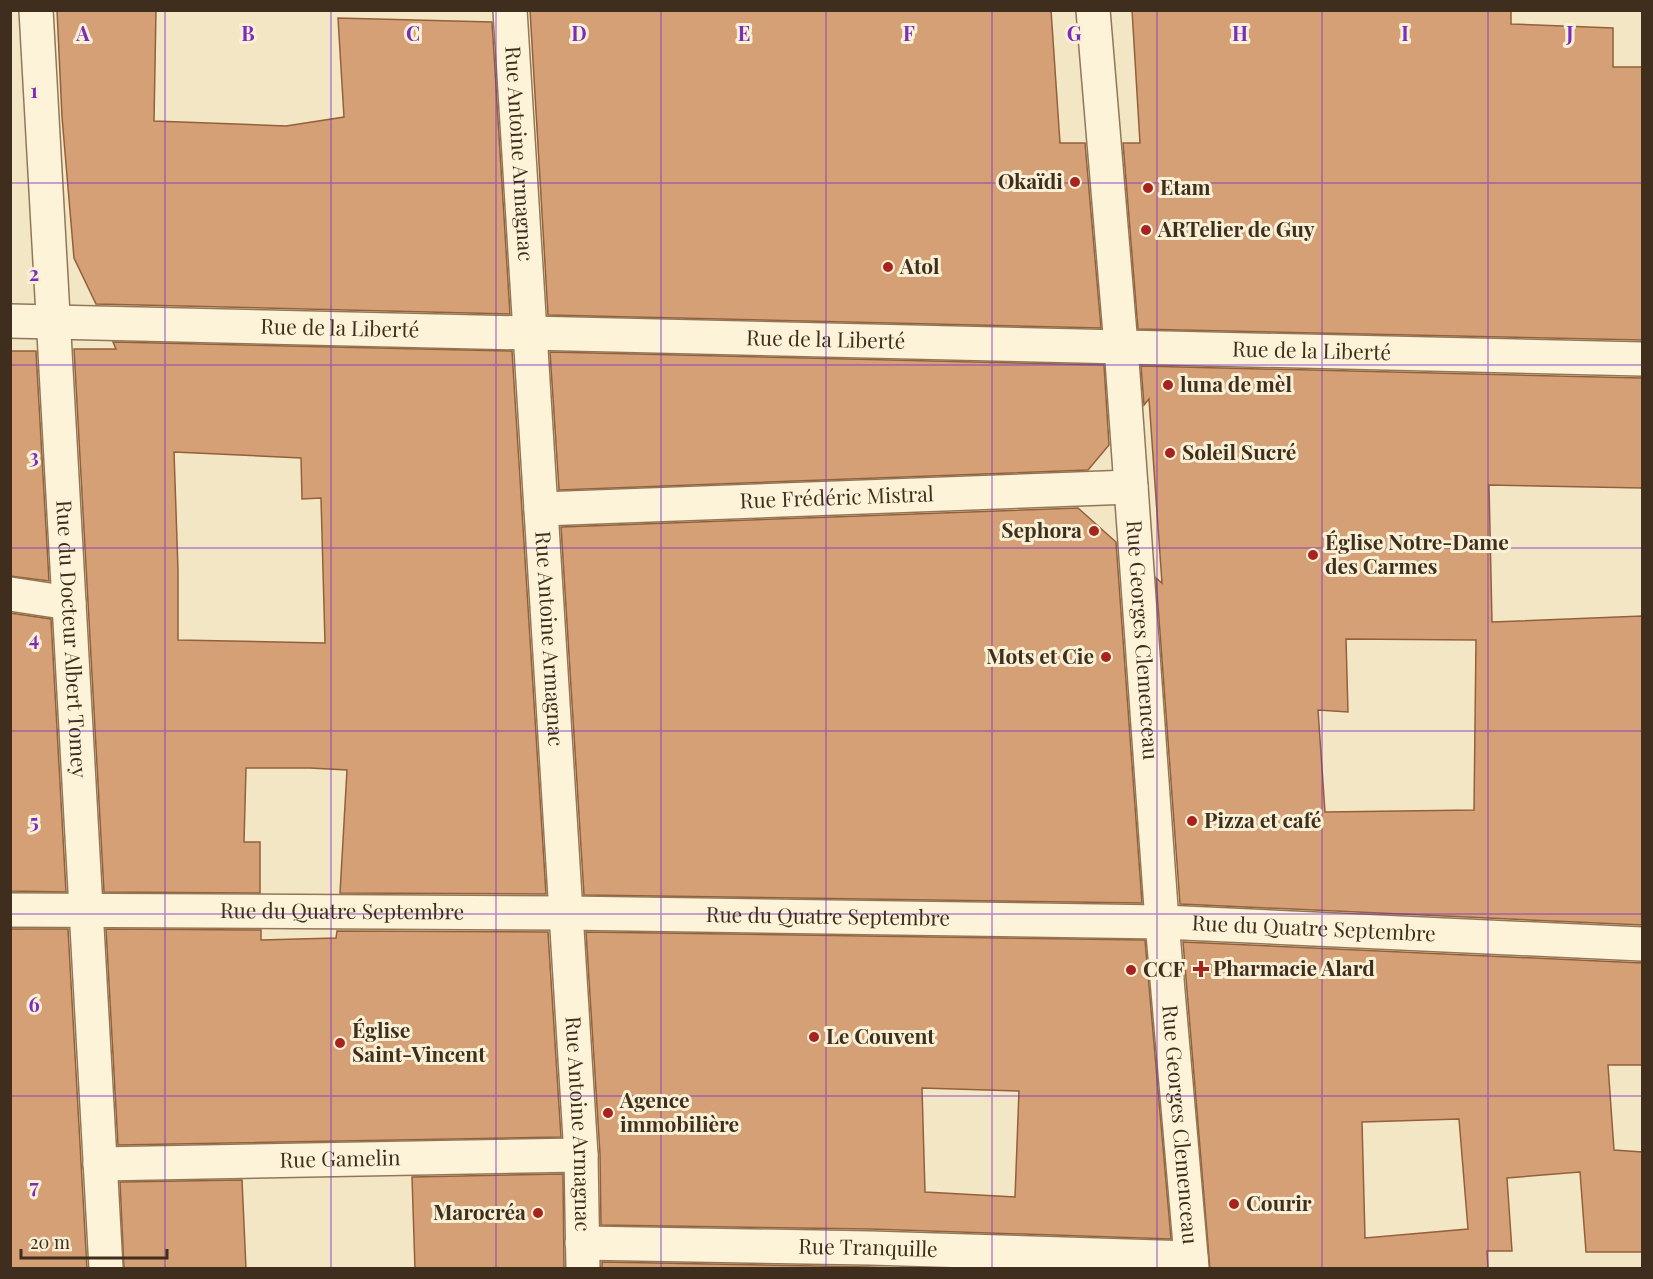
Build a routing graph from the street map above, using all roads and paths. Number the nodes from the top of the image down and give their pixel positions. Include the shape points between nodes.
1 (36, 10) edge
2 (510, 10) edge
3 (1093, 10) edge
4 (10, 321) edge
5 (53, 321) junction
6 (530, 333) junction
7 (1120, 346) junction
8 (1642, 359) edge
9 (1131, 487) junction
10 (541, 509) junction
11 (10, 594) edge
12 (69, 603) junction
13 (86, 909) junction
14 (10, 910) edge
15 (566, 913) junction
16 (1162, 922) junction
17 (1642, 944) edge
18 (581, 1155) junction
19 (100, 1164) junction
20 (583, 1256) edge
21 (1192, 1263) edge
22 (106, 1269) edge

1 - 5 street, Rue du Docteur Albert Tomey
2 - 6 street, Rue Antoine Armagnac
3 - 7 street, Rue Georges Clemenceau
4 - 5 street, Rue de la Liberté
5 - 6 street, Rue de la Liberté
5 - 12 street, Rue du Docteur Albert Tomey
6 - 7 street, Rue de la Liberté
6 - 10 street, Rue Antoine Armagnac
7 - 8 street, Rue de la Liberté
7 - 9 street, Rue Georges Clemenceau
9 - 10 street, Rue Frédéric Mistral
9 - 16 street, Rue Georges Clemenceau
10 - 15 street, Rue Antoine Armagnac
11 - 12 street
12 - 13 street, Rue du Docteur Albert Tomey
13 - 14 street, Rue du Quatre Septembre
13 - 15 street, Rue du Quatre Septembre
13 - 19 street, Rue du Docteur Albert Tomey
15 - 16 street, Rue du Quatre Septembre
15 - 18 street, Rue Antoine Armagnac
16 - 17 street, Rue du Quatre Septembre
16 - 21 street, Rue Georges Clemenceau
18 - 19 street, Rue Gamelin
18 - 20 street, Rue Antoine Armagnac
19 - 22 street, Rue du Docteur Albert Tomey
20 - 21 street, Rue Tranquille via 858,1248

